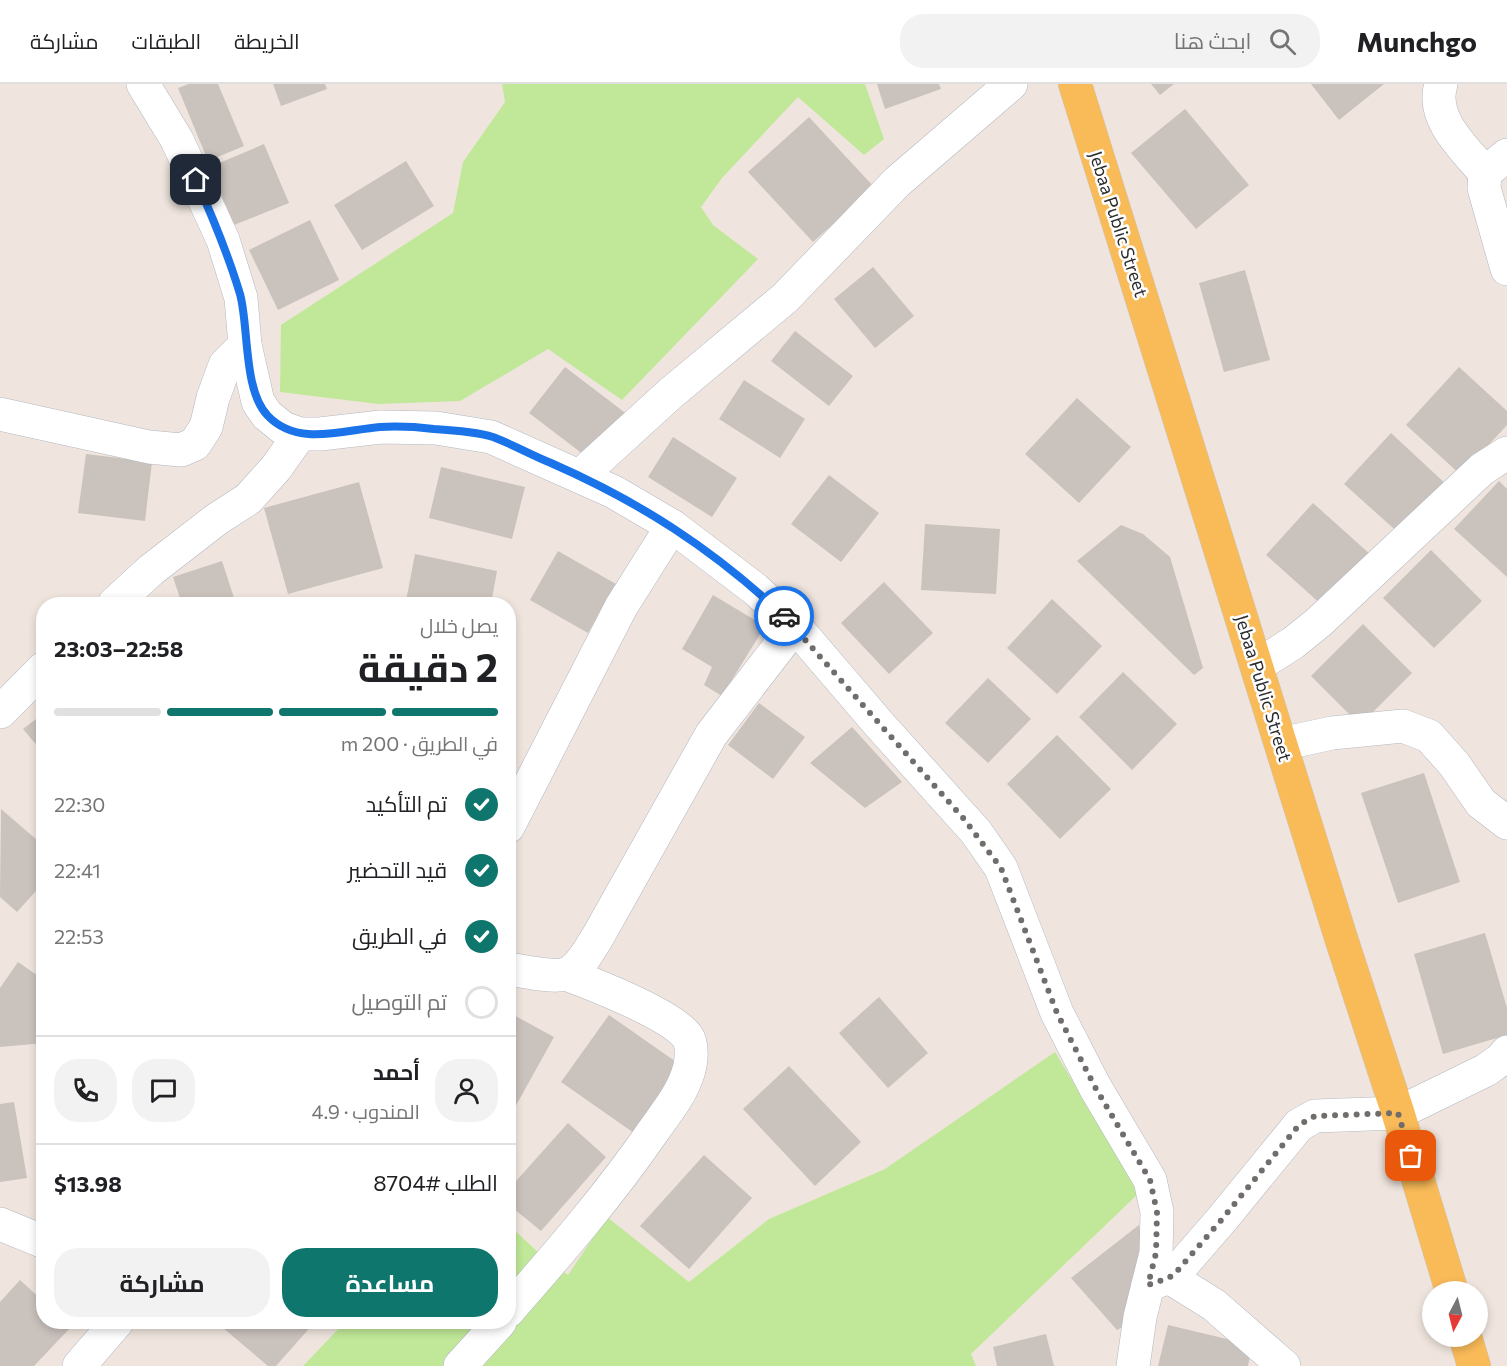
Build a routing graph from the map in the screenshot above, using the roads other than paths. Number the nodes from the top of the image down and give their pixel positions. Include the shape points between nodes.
1 (143, 84) edge
2 (1011, 84) edge
3 (1075, 84) edge
4 (1441, 84) edge
5 (1496, 164) edge
6 (1507, 269) edge
7 (245, 345) junction
8 (0, 414) edge
9 (300, 434) junction
10 (1507, 453) edge
11 (580, 476) junction
12 (672, 526) junction
13 (122, 597) edge
14 (795, 626) junction
15 (1257, 666) junction
16 (36, 676) edge
17 (0, 712) edge
18 (1281, 744) junction
19 (516, 811) edge
20 (1507, 823) edge
21 (516, 970) edge
22 (566, 974) junction
23 (1507, 1052) edge
24 (1398, 1113) junction
25 (0, 1224) edge
26 (36, 1239) edge
27 (1158, 1281) junction
28 (1449, 1281) edge
29 (516, 1302) edge
30 (111, 1329) edge
31 (494, 1329) edge
32 (1468, 1347) edge
33 (79, 1366) edge
34 (460, 1366) edge
35 (1133, 1366) edge
36 (1284, 1366) edge
37 (1474, 1366) edge

1 - 7 street via 177,141 223,240 241,298
2 - 11 street via 897,182 785,298 671,393
3 - 15 main road, Jebaa Public Street
4 - 5 street via 1439,108 1445,122
5 - 6 street via 1484,188
7 - 8 street via 225,365 206,427 195,444 181,450 149,447
7 - 9 street via 258,402 267,416
9 - 11 street via 381,427 491,437
9 - 13 street via 249,499 217,519
10 - 15 street via 1482,470 1318,622
11 - 12 street
12 - 14 street via 755,589
12 - 19 street via 621,607
14 - 22 street via 711,735 597,938 580,964
14 - 27 street via 976,832 1001,868 1057,1013 1150,1180 1157,1212
15 - 18 main road, Jebaa Public Street
16 - 17 street
18 - 20 street via 1332,733 1403,726 1429,736 1481,803
18 - 24 main road, Jebaa Public Street
21 - 22 street
22 - 29 street via 672,1023 688,1038 691,1057 681,1091 637,1154
23 - 24 street via 1486,1070
24 - 27 street via 1315,1116 1299,1125 1178,1270
24 - 28 main road, Jebaa Public Street
25 - 26 street
27 - 35 street via 1140,1317
27 - 36 street via 1214,1305
30 - 33 street
31 - 34 street
32 - 37 main road

